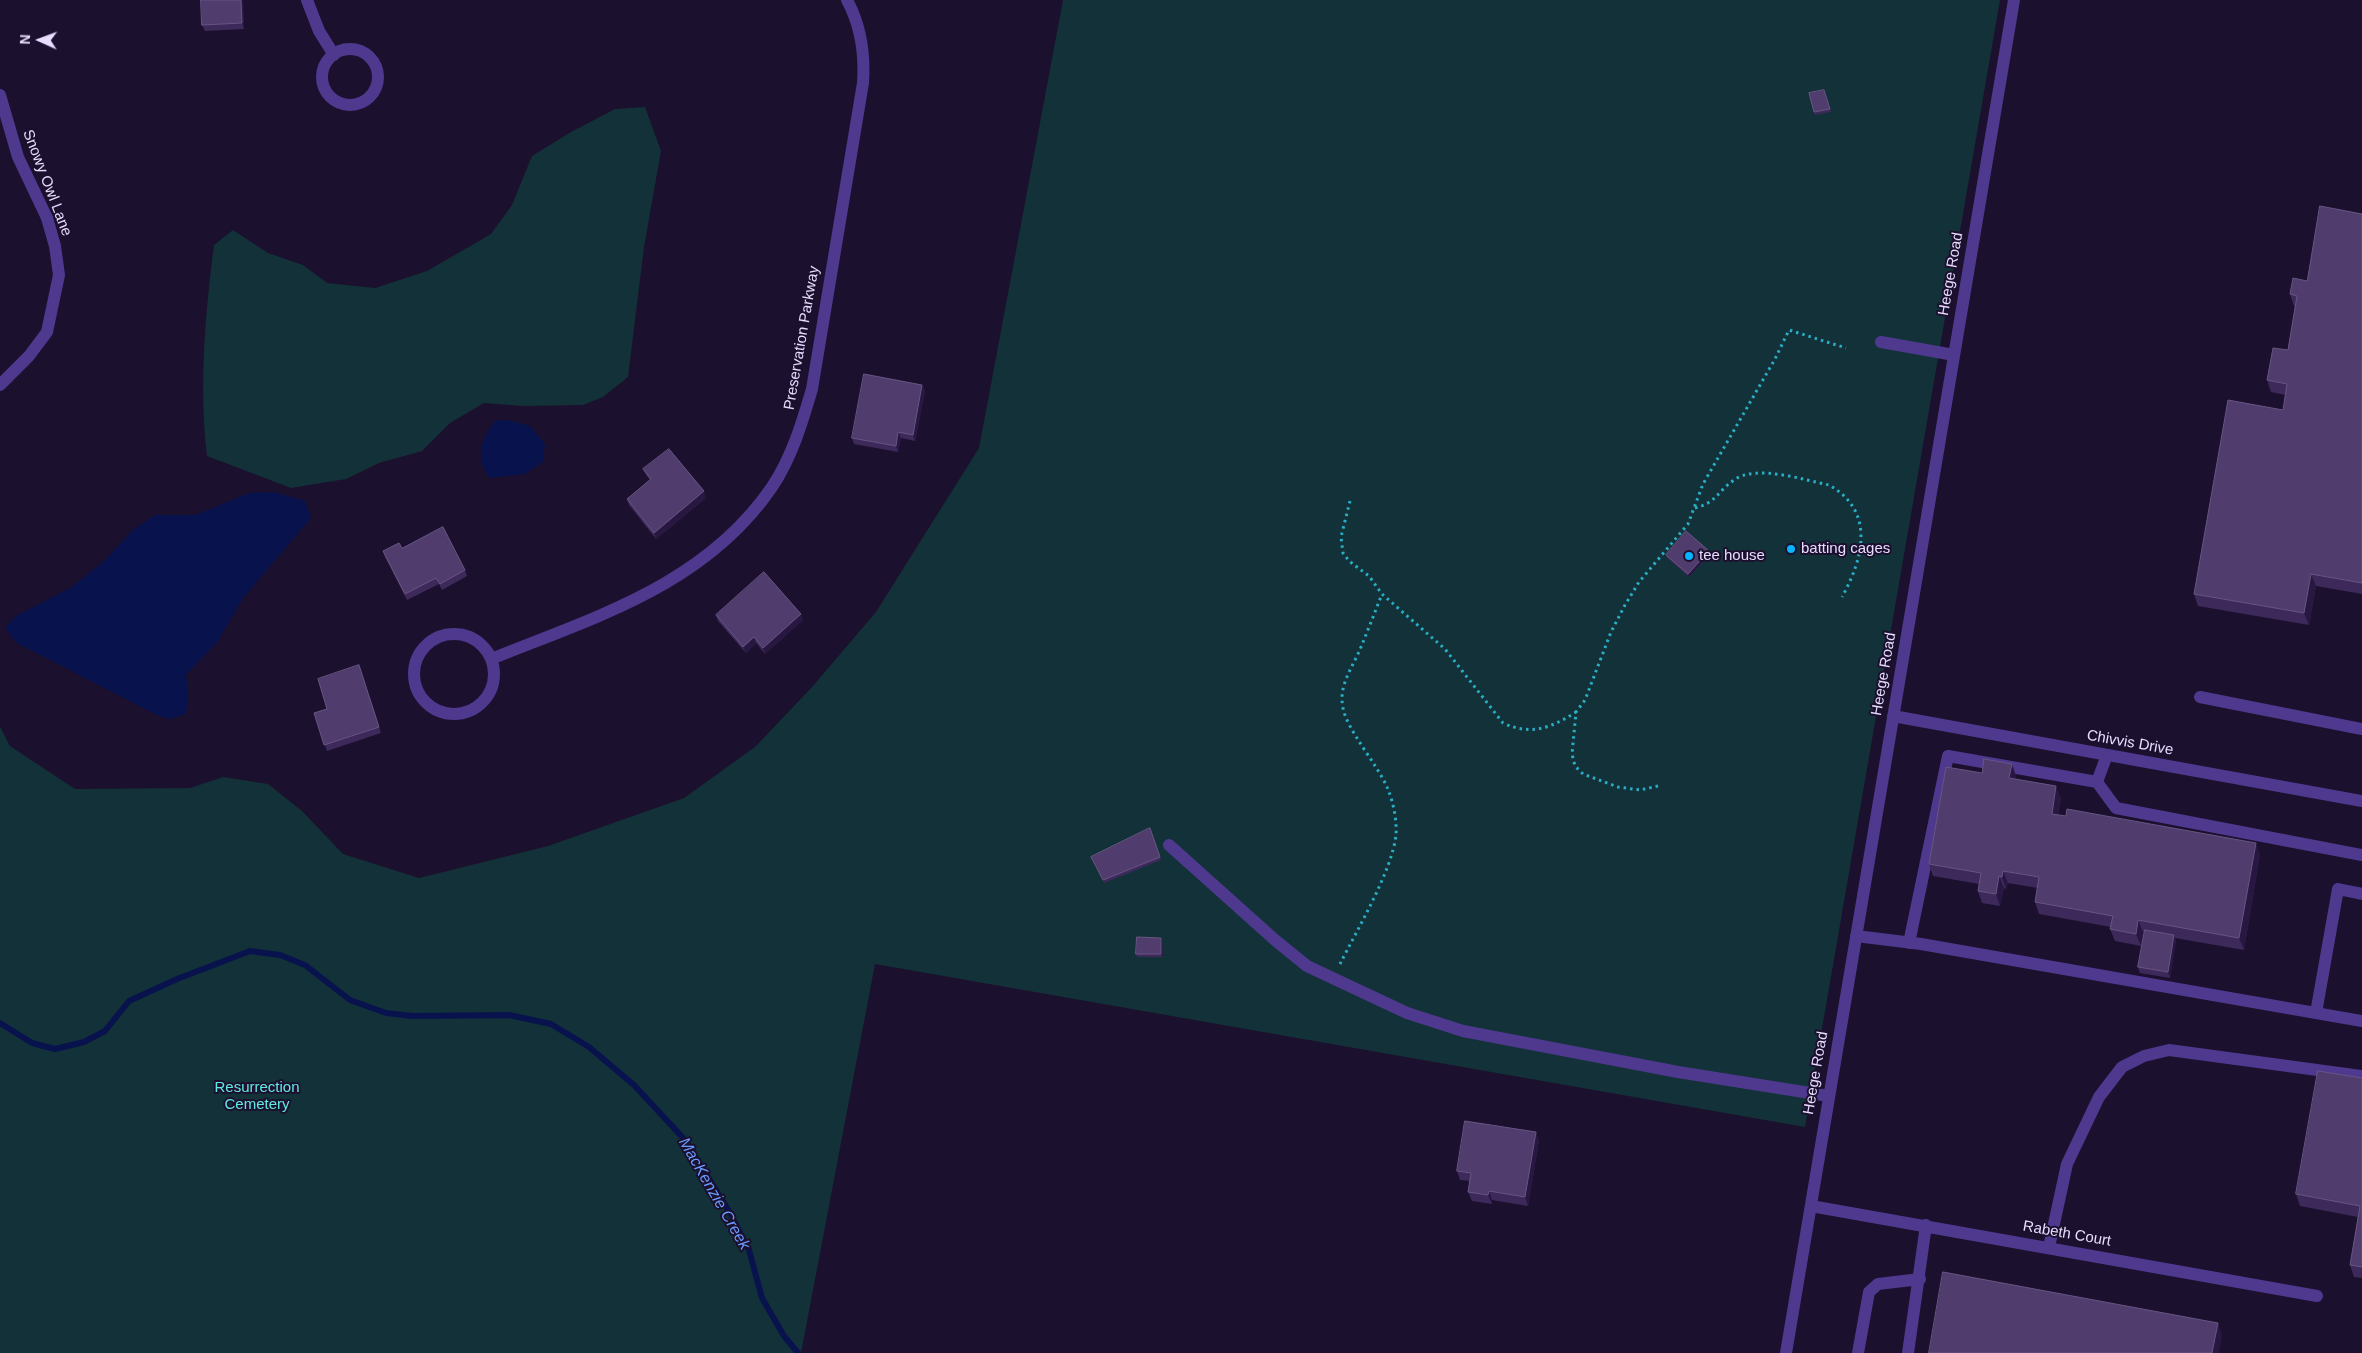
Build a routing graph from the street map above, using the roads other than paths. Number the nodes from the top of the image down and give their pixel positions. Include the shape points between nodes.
1 (307, 0) edge
2 (2014, 0) edge
3 (853, 2) edge
4 (334, 54) junction
5 (0, 95) edge
6 (1881, 342) dead end
7 (1954, 355) junction
8 (0, 385) edge
9 (491, 659) junction
10 (2200, 697) dead end
11 (1893, 716) junction
12 (2362, 729) edge
13 (2107, 755) junction
14 (2097, 782) junction
15 (2362, 800) edge
16 (1169, 845) dead end
17 (2362, 855) edge
18 (2362, 894) edge
19 (1856, 936) junction
20 (1909, 942) junction
21 (2316, 1013) junction
22 (2362, 1021) edge
23 (2362, 1076) edge
24 (1829, 1096) junction
25 (1811, 1206) junction
26 (1926, 1225) junction
27 (2048, 1247) junction
28 (1920, 1279) junction
29 (2317, 1296) dead end
30 (1786, 1353) edge
31 (1858, 1353) edge
32 (1908, 1353) edge

1 - 4 street via 318,31
2 - 7 street, Heege Road
3 - 9 street, Preservation Parkway via 862,43 863,83 812,389 789,456 752,513 720,547 656,590 626,605
4 - 4 street via 356,50 374,63 378,74 377,86 362,103 350,106 339,103 323,86 322,74
5 - 8 street, Snowy Owl Lane via 18,158 47,218 59,275 47,332
6 - 7 street
7 - 11 street, Heege Road
9 - 9 street via 493,682 481,703 471,710 460,713 436,710 419,694 414,671 417,659 427,645 442,635 465,635 480,644
10 - 12 street
11 - 13 street, Chivvis Drive
11 - 19 street, Heege Road
13 - 14 street
13 - 15 street, Chivvis Drive
14 - 17 street via 2116,808
14 - 20 street via 1948,756
16 - 24 street via 1307,966 1407,1013 1462,1031 1678,1072
18 - 21 street via 2338,889
19 - 20 street
19 - 24 street, Heege Road
20 - 21 street
21 - 22 street
23 - 27 street via 2169,1050 2144,1056 2122,1067 2099,1097 2067,1164
24 - 25 street, Heege Road
25 - 26 street, Rabeth Court
25 - 30 street, Heege Road
26 - 27 street, Rabeth Court
26 - 28 street
27 - 29 street, Rabeth Court
28 - 31 street via 1878,1284 1868,1292
28 - 32 street

